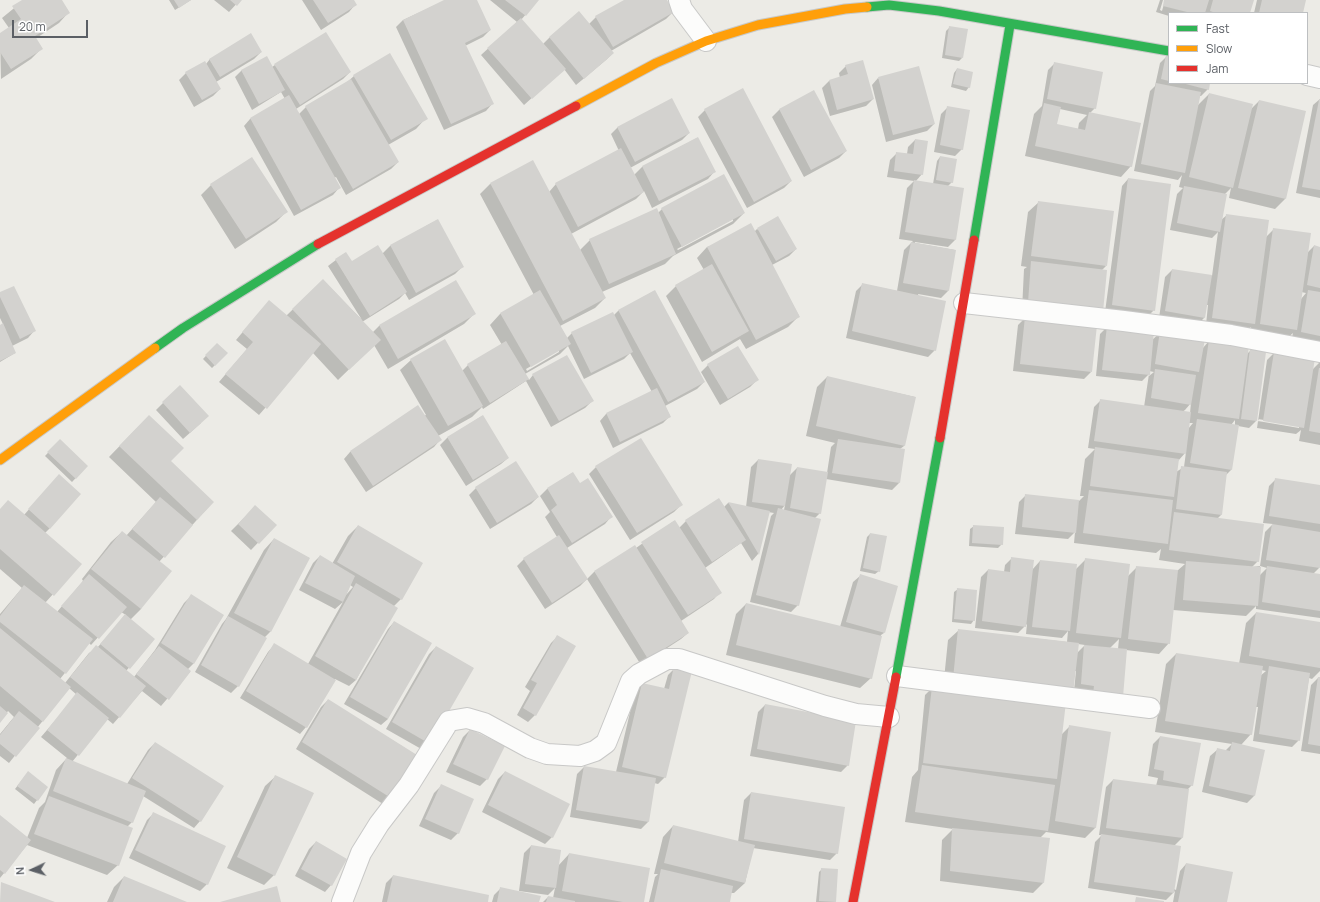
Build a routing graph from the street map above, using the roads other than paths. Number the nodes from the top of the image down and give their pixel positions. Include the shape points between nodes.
1 (679, 0) edge
2 (941, 5) edge
3 (1010, 25) junction
4 (706, 41) junction
5 (1168, 52) edge
6 (1308, 75) edge
7 (1320, 78) edge
8 (964, 303) junction
9 (1320, 352) edge
10 (0, 460) edge
11 (896, 676) junction
12 (1150, 708) dead end
13 (889, 716) junction
14 (342, 902) edge
15 (853, 902) edge

1 - 4 street via 682,9
2 - 3 street
2 - 4 street via 889,5 845,9 758,25
3 - 5 street
3 - 8 street
4 - 10 street via 656,63 303,252 183,328
6 - 7 street
8 - 9 street via 1231,335
8 - 11 street
11 - 12 street
11 - 13 street
13 - 14 street via 856,714 679,659 667,659 630,681 606,743 595,751 580,756 547,754 530,748 484,723 467,718 449,721 409,785 361,852
13 - 15 street

